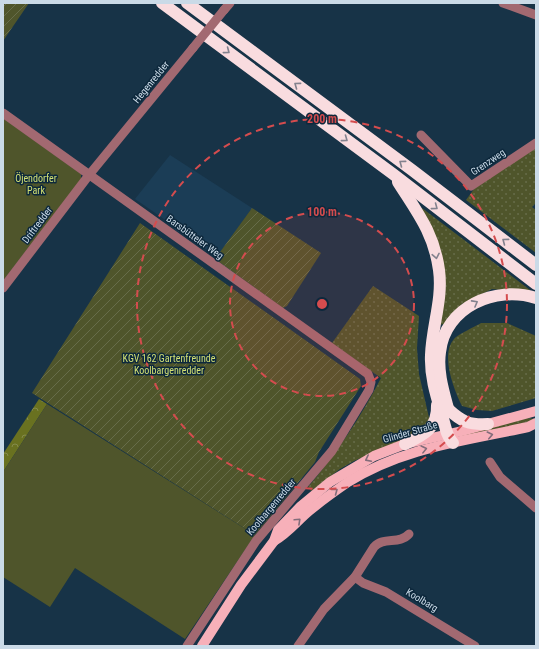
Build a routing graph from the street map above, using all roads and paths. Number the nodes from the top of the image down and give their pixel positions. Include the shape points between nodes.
1 (162, 3) edge
2 (187, 3) edge
3 (503, 3) edge
4 (227, 7) edge
5 (536, 15) edge
6 (3, 113) edge
7 (421, 135) dead end
8 (536, 143) edge
9 (393, 174) junction
10 (89, 175) junction
11 (536, 265) edge
12 (536, 284) edge
13 (3, 288) edge
14 (536, 298) edge
15 (371, 382) joint
16 (437, 398) junction
17 (448, 409) junction
18 (536, 411) edge
19 (488, 424) junction
20 (533, 426) edge
21 (452, 437) junction
22 (404, 444) junction
23 (490, 462) dead end
24 (536, 508) edge
25 (409, 534) dead end
26 (274, 541) junction
27 (355, 577) junction
28 (187, 646) edge
29 (202, 646) edge
30 (298, 646) edge
31 (475, 646) edge

1 -> 9 highway
11 -> 2 highway
3 - 5 street
4 - 10 street, Hegenredder, bridge
6 - 10 street, Barsbütteler Weg
7 - 8 street, Grenzweg via 471,186
9 -> 12 highway
9 -> 16 highway via 422,217 437,259 440,291 431,356
10 - 13 street, Driftredder
10 - 15 street, Barsbütteler Weg via 368,374
17 -> 14 highway via 440,377 439,354 443,336 451,323 471,305 490,297 502,294
15 - 28 street, Koolbargenredder via 369,390 332,451 256,541
16 - 21 highway
16 - 22 highway via 437,414 432,426 422,435
17 - 19 highway via 458,418 473,425
17 - 21 highway
18 - 19 main road, Glinder Straße
19 - 21 main road, Glinder Straße
21 -> 20 main road, Glinder Straße
21 - 22 main road, Glinder Straße
26 -> 21 main road, Glinder Straße via 340,488 377,466
22 -> 26 main road, Glinder Straße via 374,456 330,482 286,521 278,530
23 - 24 street via 500,477
25 - 27 street via 395,541 378,543
26 - 29 main road, Glinder Straße via 241,585
27 - 30 street via 324,609
27 - 31 street, Koolbarg via 362,583 386,592

